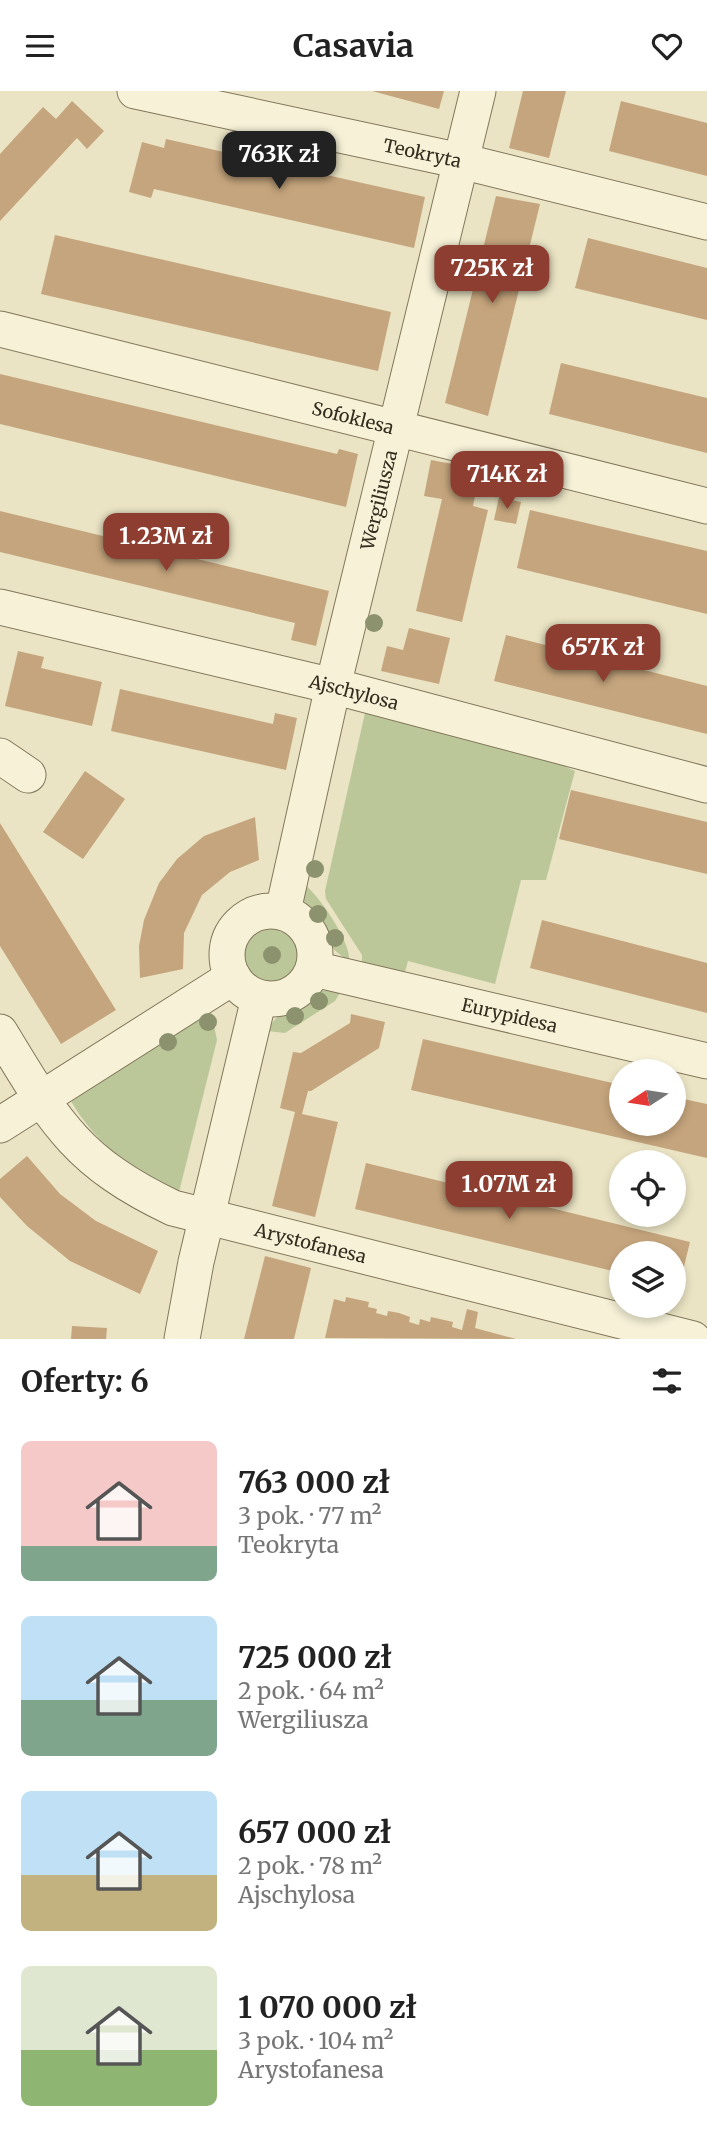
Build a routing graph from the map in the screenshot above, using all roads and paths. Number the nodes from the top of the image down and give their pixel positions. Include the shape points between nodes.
1 (135, 91) edge
2 (478, 91) edge
3 (461, 161) junction
4 (707, 222) edge
5 (0, 329) edge
6 (395, 425) junction
7 (707, 506) edge
8 (0, 607) edge
9 (333, 686) junction
10 (707, 785) edge
11 (284, 911) junction
12 (314, 969) junction
13 (246, 988) junction
14 (0, 1032) edge
15 (707, 1061) edge
16 (40, 1099) junction
17 (0, 1125) edge
18 (208, 1216) junction
19 (182, 1339) edge
20 (694, 1339) edge

1 - 3 street, Teokryta
2 - 3 street, Wergiliusza
3 - 4 street, Teokryta
3 - 6 street, Wergiliusza
5 - 6 street, Sofoklesa
6 - 7 street, Sofoklesa
6 - 9 street, Wergiliusza
8 - 9 street, Ajschylosa
9 - 10 street, Ajschylosa
9 - 11 street, Wergiliusza
11 - 12 street via 311,934 316,951
11 - 13 street via 266,910 249,916 236,927 228,943 227,961
12 - 13 street via 291,995 273,999
12 - 15 street, Eurypidesa
13 - 16 street
13 - 18 street
14 - 16 street, Arystofanesa
16 - 17 street
16 - 18 street, Arystofanesa via 88,1157 111,1175 173,1208
18 - 19 street
18 - 20 street, Arystofanesa

